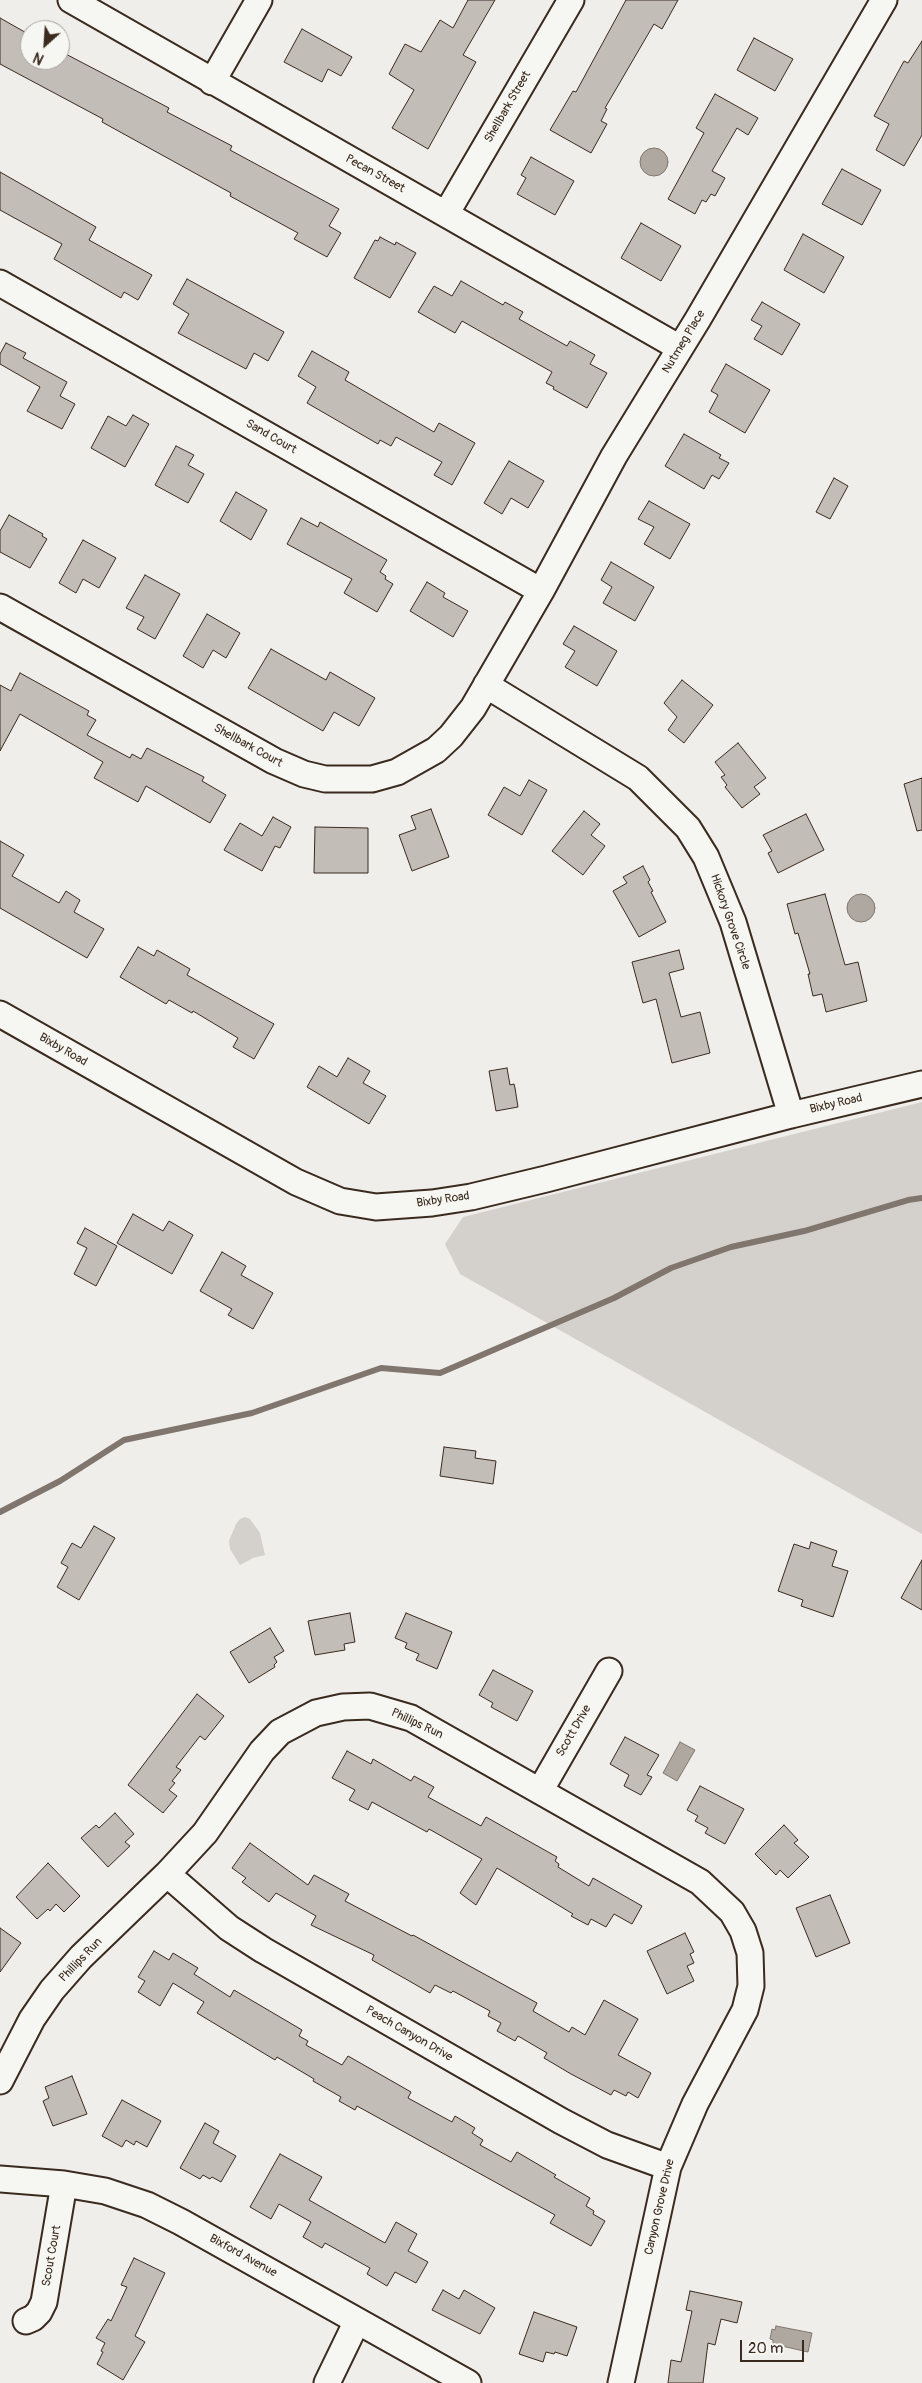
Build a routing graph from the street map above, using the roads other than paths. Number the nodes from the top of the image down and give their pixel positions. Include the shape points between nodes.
1 (71, 0) edge
2 (260, 0) edge
3 (571, 0) edge
4 (884, 0) edge
5 (212, 82) junction
6 (446, 214) junction
7 (0, 283) edge
8 (680, 348) junction
9 (542, 591) junction
10 (0, 607) edge
11 (486, 685) junction
12 (0, 1014) edge
13 (922, 1084) edge
14 (791, 1115) junction
15 (609, 1671) dead end
16 (540, 1791) junction
17 (167, 1874) junction
18 (751, 1986) joint
19 (0, 2081) edge
20 (668, 2167) junction
21 (0, 2180) edge
22 (64, 2184) junction
23 (26, 2321) dead end
24 (357, 2322) junction
25 (327, 2383) edge
26 (468, 2383) edge
27 (622, 2383) edge

1 - 5 street, Pecan Street
2 - 5 street
3 - 6 street, Shellbark Street
4 - 8 street, Nutmeg Place
5 - 6 street, Pecan Street
6 - 8 street, Pecan Street
7 - 9 street, Sand Court
8 - 9 street, Nutmeg Place via 614,456
9 - 11 street, Nutmeg Place
10 - 11 street, Shellbark Court via 274,761 325,779 372,779 420,761 436,750 464,721
11 - 14 street, Hickory Grove Circle via 638,778 688,828 706,857 733,922
12 - 14 street, Bixby Road via 268,1167 324,1195 357,1205 394,1206 471,1197
13 - 14 street, Bixby Road
15 - 16 street, Scott Drive
16 - 17 street, Phillips Run via 411,1718 370,1706 330,1709 280,1732 262,1751 205,1833
16 - 18 street, Phillips Run via 700,1882 718,1897 744,1931 750,1953
17 - 19 street, Phillips Run via 81,1957 52,1990
17 - 20 street, Peach Canyon Drive via 229,1928 278,1959 561,2121 607,2145
18 - 20 street, Canyon Grove Drive via 745,2010 692,2111
20 - 27 street, Canyon Grove Drive
21 - 22 street, Bixford Avenue
22 - 23 street, Scout Court via 44,2302 39,2312
22 - 24 street, Bixford Avenue via 106,2191 148,2205
24 - 25 street
24 - 26 street, Bixford Avenue

